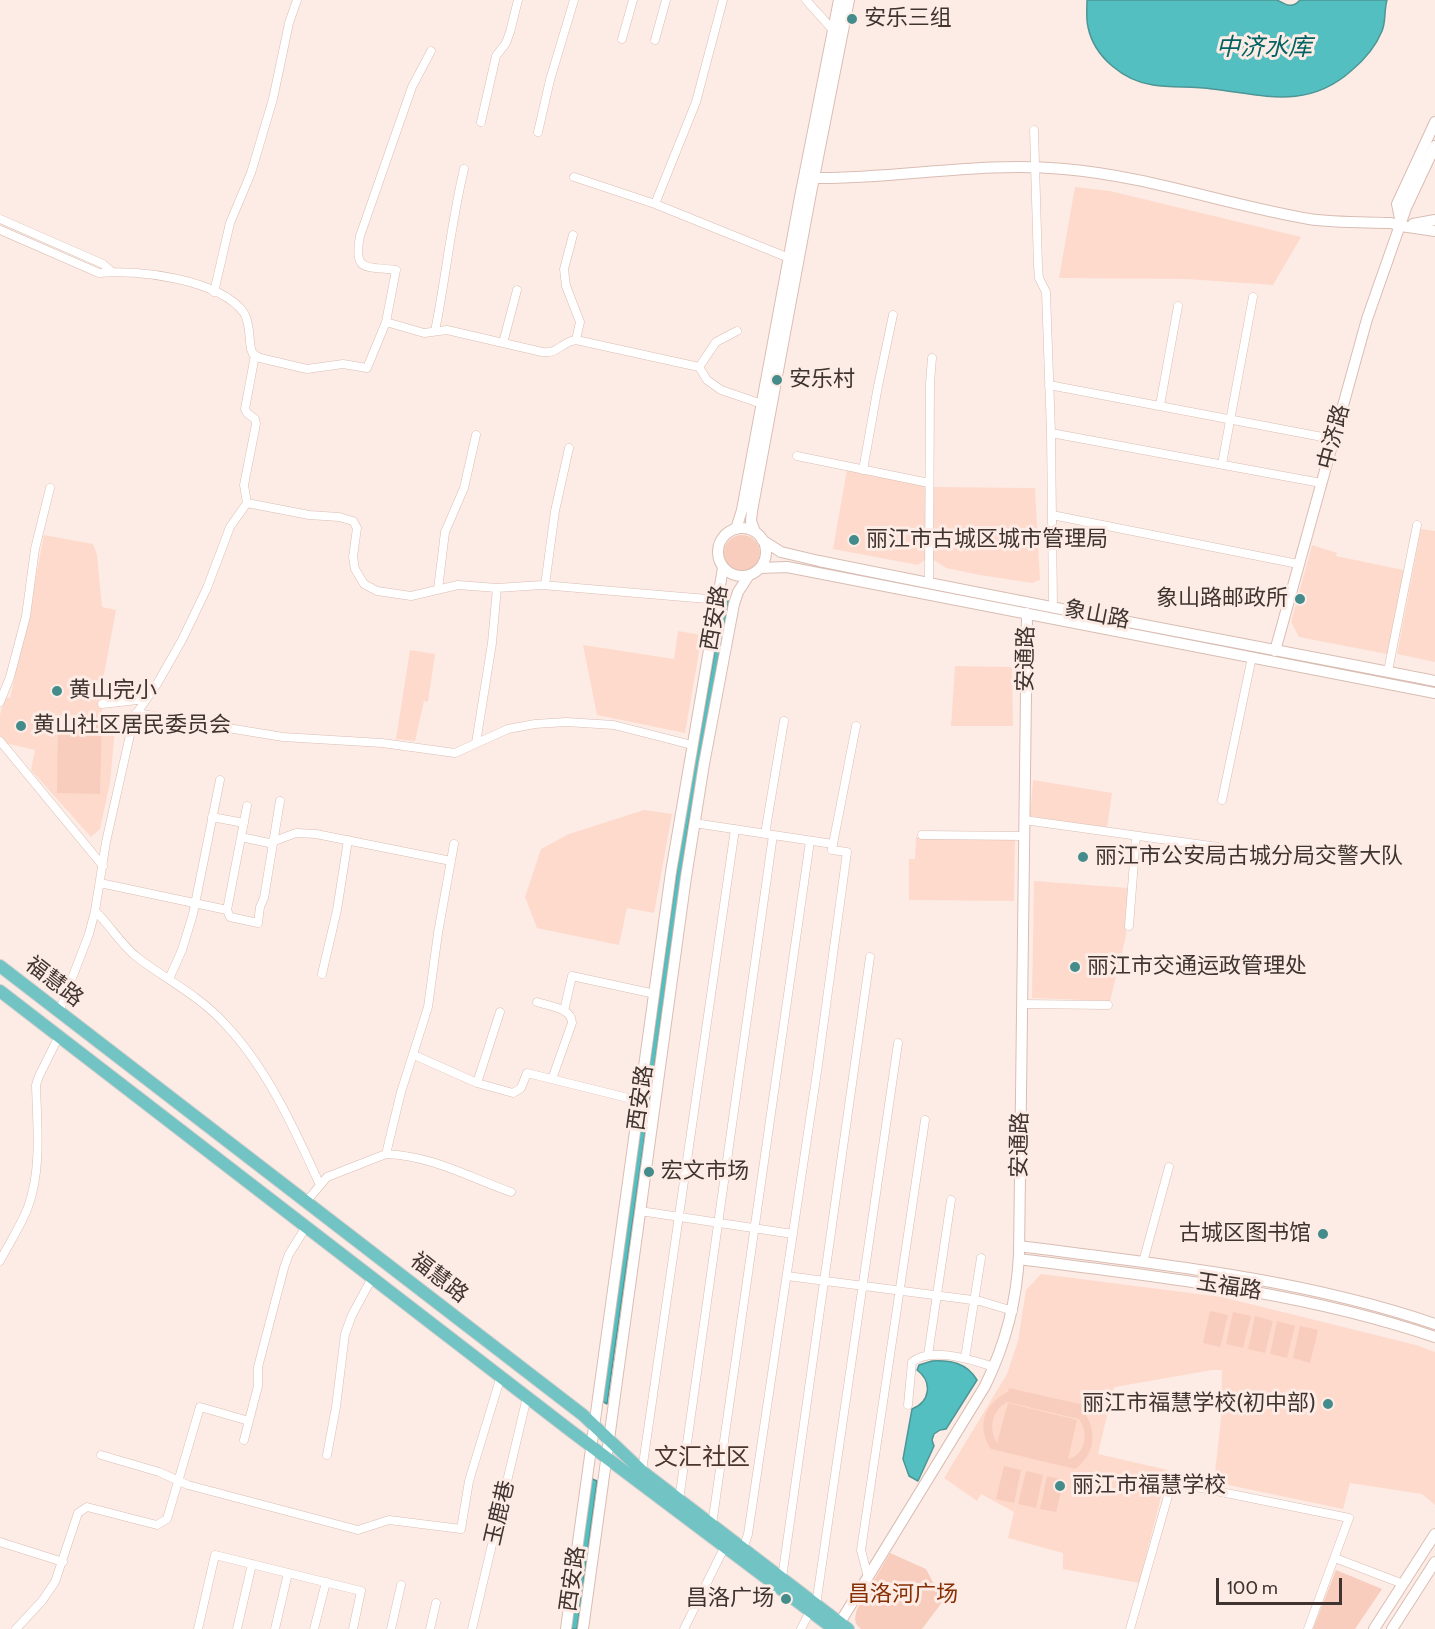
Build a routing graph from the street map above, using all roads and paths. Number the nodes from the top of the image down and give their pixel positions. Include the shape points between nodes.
1 (297, 0) edge
2 (518, 0) edge
3 (574, 0) edge
4 (633, 0) edge
5 (666, 0) edge
6 (723, 0) edge
7 (806, 0) edge
8 (839, 0) edge
9 (849, 0) edge
10 (835, 37) junction
11 (622, 39) dead end
12 (655, 40) dead end
13 (431, 51) dead end
14 (481, 122) dead end
15 (1435, 122) edge
16 (1034, 130) dead end
17 (538, 132) dead end
18 (1435, 146) edge
19 (1035, 167) junction
20 (464, 169) dead end
21 (574, 177) dead end
22 (814, 178) junction
23 (655, 204) junction
24 (0, 219) edge
25 (1435, 220) edge
26 (1401, 226) junction
27 (0, 230) edge
28 (1435, 231) edge
29 (573, 235) dead end
30 (789, 258) junction
31 (112, 272) junction
32 (517, 290) dead end
33 (214, 292) junction
34 (1253, 297) dead end
35 (1178, 306) dead end
36 (893, 315) dead end
37 (386, 322) junction
38 (435, 331) junction
39 (737, 331) dead end
40 (576, 340) junction
41 (503, 343) junction
42 (255, 355) junction
43 (932, 358) dead end
44 (699, 367) junction
45 (1049, 385) junction
46 (1160, 405) junction
47 (767, 406) junction
48 (1231, 418) junction
49 (1051, 433) junction
50 (476, 435) dead end
51 (1333, 439) junction
52 (569, 448) dead end
53 (797, 456) dead end
54 (1222, 464) junction
55 (863, 470) junction
56 (929, 483) junction
57 (1321, 483) junction
58 (50, 488) dead end
59 (247, 503) junction
60 (1052, 515) junction
61 (1417, 525) dead end
62 (736, 529) junction
63 (759, 536) junction
64 (1298, 564) junction
65 (723, 568) junction
66 (760, 568) junction
67 (750, 575) junction
68 (929, 582) junction
69 (545, 585) junction
70 (497, 588) junction
71 (438, 589) junction
72 (719, 600) junction
73 (1053, 606) junction
74 (1027, 613) junction
75 (1275, 651) junction
76 (1252, 657) junction
77 (1388, 671) junction
78 (1435, 681) edge
79 (1435, 693) edge
80 (146, 699) junction
81 (0, 702) edge
82 (102, 704) dead end
83 (136, 713) junction
84 (784, 721) dead end
85 (855, 726) dead end
86 (0, 741) edge
87 (476, 743) junction
88 (692, 745) junction
89 (220, 780) dead end
90 (1222, 800) dead end
91 (280, 801) dead end
92 (247, 806) dead end
93 (212, 817) junction
94 (1024, 820) junction
95 (244, 823) junction
96 (694, 823) junction
97 (735, 829) junction
98 (769, 834) junction
99 (922, 835) dead end
100 (1024, 836) junction
101 (1136, 836) junction
102 (241, 837) junction
103 (348, 840) junction
104 (810, 840) junction
105 (273, 842) junction
106 (454, 844) dead end
107 (833, 844) junction
108 (1218, 848) dead end
109 (451, 861) junction
110 (103, 866) junction
111 (100, 883) junction
112 (195, 904) junction
113 (227, 910) junction
114 (95, 911) junction
115 (1129, 926) dead end
116 (870, 957) dead end
117 (0, 966) edge
118 (322, 975) dead end
119 (169, 978) junction
120 (0, 991) edge
121 (655, 993) junction
122 (537, 1002) dead end
123 (1022, 1004) junction
124 (1108, 1005) dead end
125 (564, 1011) junction
126 (59, 1012) junction
127 (500, 1012) dead end
128 (59, 1036) junction
129 (897, 1043) dead end
130 (414, 1055) junction
131 (552, 1079) junction
132 (477, 1083) junction
133 (640, 1101) junction
134 (925, 1120) dead end
135 (386, 1154) junction
136 (1169, 1167) dead end
137 (320, 1185) junction
138 (511, 1192) dead end
139 (951, 1200) dead end
140 (306, 1202) junction
141 (640, 1211) junction
142 (680, 1217) junction
143 (718, 1223) junction
144 (306, 1227) junction
145 (755, 1228) junction
146 (793, 1234) junction
147 (1019, 1246) junction
148 (981, 1258) dead end
149 (1018, 1259) junction
150 (0, 1261) edge
151 (1143, 1262) junction
152 (787, 1276) junction
153 (372, 1278) junction
154 (824, 1281) junction
155 (862, 1286) junction
156 (899, 1291) junction
157 (937, 1296) junction
158 (975, 1300) junction
159 (1013, 1311) junction
160 (1435, 1324) edge
161 (1435, 1337) edge
162 (928, 1354) junction
163 (965, 1358) junction
164 (994, 1367) junction
165 (501, 1376) junction
166 (527, 1397) junction
167 (908, 1405) dead end
168 (249, 1420) junction
169 (594, 1427) junction
170 (244, 1440) dead end
171 (609, 1440) junction
172 (592, 1446) junction
173 (101, 1455) dead end
174 (327, 1455) dead end
175 (607, 1457) junction
176 (642, 1472) junction
177 (179, 1480) junction
178 (679, 1500) junction
179 (712, 1525) junction
180 (1435, 1534) edge
181 (0, 1542) edge
182 (725, 1546) junction
183 (743, 1549) junction
184 (1335, 1558) junction
185 (63, 1562) junction
186 (1435, 1562) edge
187 (252, 1564) junction
188 (288, 1573) junction
189 (868, 1577) junction
190 (782, 1578) junction
191 (326, 1582) junction
192 (1403, 1584) junction
193 (400, 1585) dead end
194 (436, 1603) dead end
195 (813, 1608) junction
196 (840, 1627) edge
197 (16, 1629) edge
198 (198, 1629) edge
199 (237, 1629) edge
200 (275, 1629) edge
201 (314, 1629) edge
202 (352, 1629) edge
203 (391, 1629) edge
204 (430, 1629) edge
205 (472, 1629) edge
206 (566, 1629) edge
207 (583, 1629) edge
208 (684, 1629) edge
209 (801, 1629) edge
210 (1130, 1629) edge
211 (1308, 1629) edge
212 (1374, 1629) edge
213 (1392, 1629) edge

1 - 33 street via 273,99 251,173 230,223
2 - 14 street via 506,43 496,56
3 - 17 street
4 - 11 street
5 - 12 street
6 - 23 street via 696,102
7 - 10 street
8 - 10 street
9 - 10 street
10 - 22 street
10 - 30 street
13 - 37 street via 412,87 358,247 357,257 363,265 396,270
15 - 26 street, 中济路 via 1397,204
16 - 19 street
18 - 26 street, 中济路
19 - 22 street
19 - 26 street via 1118,176 1310,219
19 - 45 street via 1038,266 1046,292
20 - 38 street via 453,213
21 - 23 street
22 - 47 street
23 - 30 street
24 - 31 street via 103,264
25 - 26 street
26 - 28 street
26 - 51 street, 中济路 via 1367,320
27 - 31 street via 99,273
29 - 40 street via 564,269 580,322
30 - 47 street
31 - 33 street via 161,276
32 - 41 street
33 - 42 street via 245,314
34 - 48 street
35 - 46 street
36 - 55 street
37 - 38 street via 424,333
37 - 42 street via 367,368 343,364 307,369
38 - 41 street via 447,330
39 - 44 street via 716,342
40 - 41 street via 550,353
40 - 44 street
42 - 59 street via 245,408 256,424 244,485
43 - 56 street
44 - 47 street via 713,385
45 - 46 street
45 - 49 street
46 - 48 street
47 - 62 street
47 - 63 street via 751,516
48 - 51 street
48 - 54 street
49 - 54 street
49 - 60 street
50 - 71 street via 464,488 445,532
51 - 57 street, 中济路
52 - 69 street
53 - 55 street
54 - 57 street
55 - 56 street
56 - 68 street
57 - 64 street, 中济路
58 - 81 street via 35,549 26,616
59 - 71 street via 353,521 357,528 353,564 364,584 377,591 409,596
59 - 80 street via 230,526 182,640
60 - 64 street
60 - 73 street
61 - 77 street
62 - 63 street
62 - 65 street via 723,537 718,546
63 - 66 street via 766,554
63 - 68 street, 象山路 via 792,556
64 - 75 street, 中济路
65 - 67 street via 738,576
65 - 72 street, 西安路
66 - 67 street
66 - 74 street, 象山路 via 787,567
67 - 96 street, 西安路 via 734,604
68 - 73 street, 象山路
69 - 70 street
69 - 72 street
70 - 71 street via 458,585
70 - 87 street
72 - 88 street, 西安路
73 - 75 street, 象山路
74 - 76 street, 象山路
74 - 94 street, 安通路
75 - 77 street, 象山路
76 - 79 street, 象山路
76 - 90 street
77 - 78 street, 象山路
80 - 82 street
80 - 83 street
83 - 87 street via 283,736 455,753
83 - 110 street
84 - 98 street
85 - 107 street
86 - 110 street
87 - 88 street via 519,727 580,722 614,725
88 - 121 street, 西安路
89 - 93 street
91 - 105 street
92 - 95 street
93 - 95 street
93 - 112 street
94 - 100 street, 安通路
94 - 101 street
95 - 102 street
96 - 97 street
96 - 141 street, 西安路
97 - 98 street
97 - 142 street
98 - 104 street
98 - 143 street
99 - 100 street
100 - 123 street, 安通路
101 - 108 street
101 - 115 street
102 - 105 street
102 - 113 street
103 - 105 street via 296,833
103 - 109 street
103 - 118 street
104 - 107 street
104 - 145 street
105 - 113 street via 258,923 230,917
106 - 109 street
107 - 146 street via 832,850 847,852
109 - 130 street via 428,1007
110 - 111 street
111 - 112 street
111 - 114 street
112 - 113 street
112 - 119 street
114 - 119 street via 131,952
114 - 126 street
116 - 154 street
117 - 126 main road, 福慧路
119 - 137 street via 203,1003 243,1045 296,1131
120 - 128 main road, 福慧路
121 - 125 street via 572,976
121 - 133 street, 西安路
122 - 125 street
123 - 124 street
123 - 147 street, 安通路
125 - 131 street via 573,1020
126 - 140 main road, 福慧路
127 - 132 street
128 - 144 main road, 福慧路
128 - 150 street via 36,1085 37,1168 31,1196
129 - 155 street
130 - 132 street
130 - 135 street
131 - 132 street via 527,1073 521,1088 513,1094
131 - 133 street
133 - 169 street, 西安路
134 - 156 street
135 - 137 street via 327,1178
135 - 138 street via 426,1159
136 - 151 street
137 - 140 street
139 - 157 street
140 - 169 main road, 福慧路
141 - 142 street
141 - 171 street, 西安路
142 - 143 street
142 - 176 street
143 - 145 street
143 - 178 street
144 - 153 main road, 福慧路
144 - 168 street via 284,1268 258,1367 258,1386
145 - 146 street
145 - 179 street
146 - 152 street
147 - 149 street, 安通路
147 - 151 street, 玉福路
148 - 158 street
149 - 159 street, 安通路
149 - 161 street, 玉福路 via 1257,1291 1359,1313
151 - 160 street, 玉福路 via 1259,1279 1362,1301
152 - 154 street
152 - 183 street
153 - 165 main road, 福慧路
153 - 174 street via 345,1334
154 - 155 street
154 - 190 street
155 - 156 street
155 - 195 street
156 - 157 street
156 - 189 street via 861,1551
157 - 158 street
157 - 162 street
158 - 159 street
158 - 163 street
159 - 164 street, 安通路
162 - 163 street
162 - 167 street via 912,1362
163 - 164 street
164 - 189 street, 安通路
165 - 166 main road, 福慧路
165 - 177 street via 469,1481 461,1529 389,1520 358,1530
166 - 172 main road, 福慧路
166 - 205 street, 玉鹿巷
168 - 170 street
168 - 177 street via 200,1407
169 - 171 main road, 福慧路
169 - 172 street, 西安路
171 - 175 street, 西安路
171 - 176 main road, 福慧路
172 - 175 main road, 福慧路
172 - 206 street, 西安路
173 - 177 street
175 - 182 main road, 福慧路
175 - 207 street, 西安路
176 - 178 main road, 福慧路
177 - 185 street via 167,1519 160,1524 82,1509
178 - 179 main road, 福慧路
179 - 183 main road, 福慧路
180 - 192 street
181 - 185 street
182 - 195 main road, 福慧路
182 - 208 street
183 - 190 main road, 福慧路
184 - 192 street
184 - 210 street via 1350,1518 1172,1482
184 - 211 street
185 - 197 street via 49,1592
186 - 213 street
187 - 188 street
187 - 198 street via 215,1555
187 - 199 street
188 - 191 street
188 - 200 street
189 - 196 street, 安通路
190 - 195 main road, 福慧路
191 - 201 street
191 - 202 street via 361,1591
192 - 212 street
193 - 203 street
194 - 204 street
195 - 196 main road, 福慧路
195 - 209 street

